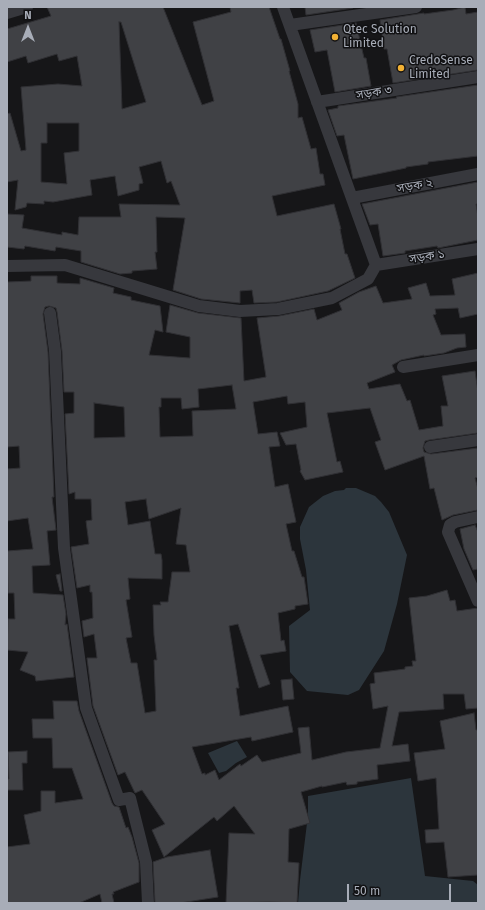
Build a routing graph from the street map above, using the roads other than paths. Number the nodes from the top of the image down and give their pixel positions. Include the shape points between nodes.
1 (27, 7) edge
2 (283, 7) edge
3 (416, 7) edge
4 (7, 14) edge
5 (290, 25) junction
6 (478, 77) edge
7 (317, 102) junction
8 (478, 174) edge
9 (352, 198) junction
10 (478, 249) edge
11 (376, 265) junction
12 (7, 266) edge
13 (50, 314) dead end
14 (478, 355) edge
15 (403, 367) dead end
16 (478, 440) edge
17 (430, 447) dead end
18 (478, 517) edge
19 (478, 601) edge
20 (148, 903) edge

1 - 4 street
2 - 5 street
3 - 5 street
5 - 7 street
6 - 7 street, সড়ক ৩
7 - 9 street
8 - 9 street, সড়ক ২
9 - 11 street
10 - 11 street, সড়ক ১
11 - 12 street via 368,278 332,298 278,309 240,311 199,306 65,265
13 - 20 street via 55,351 64,548 86,708 119,800 130,798 146,862
14 - 15 street
16 - 17 street
18 - 19 street via 455,522 450,525 448,532

